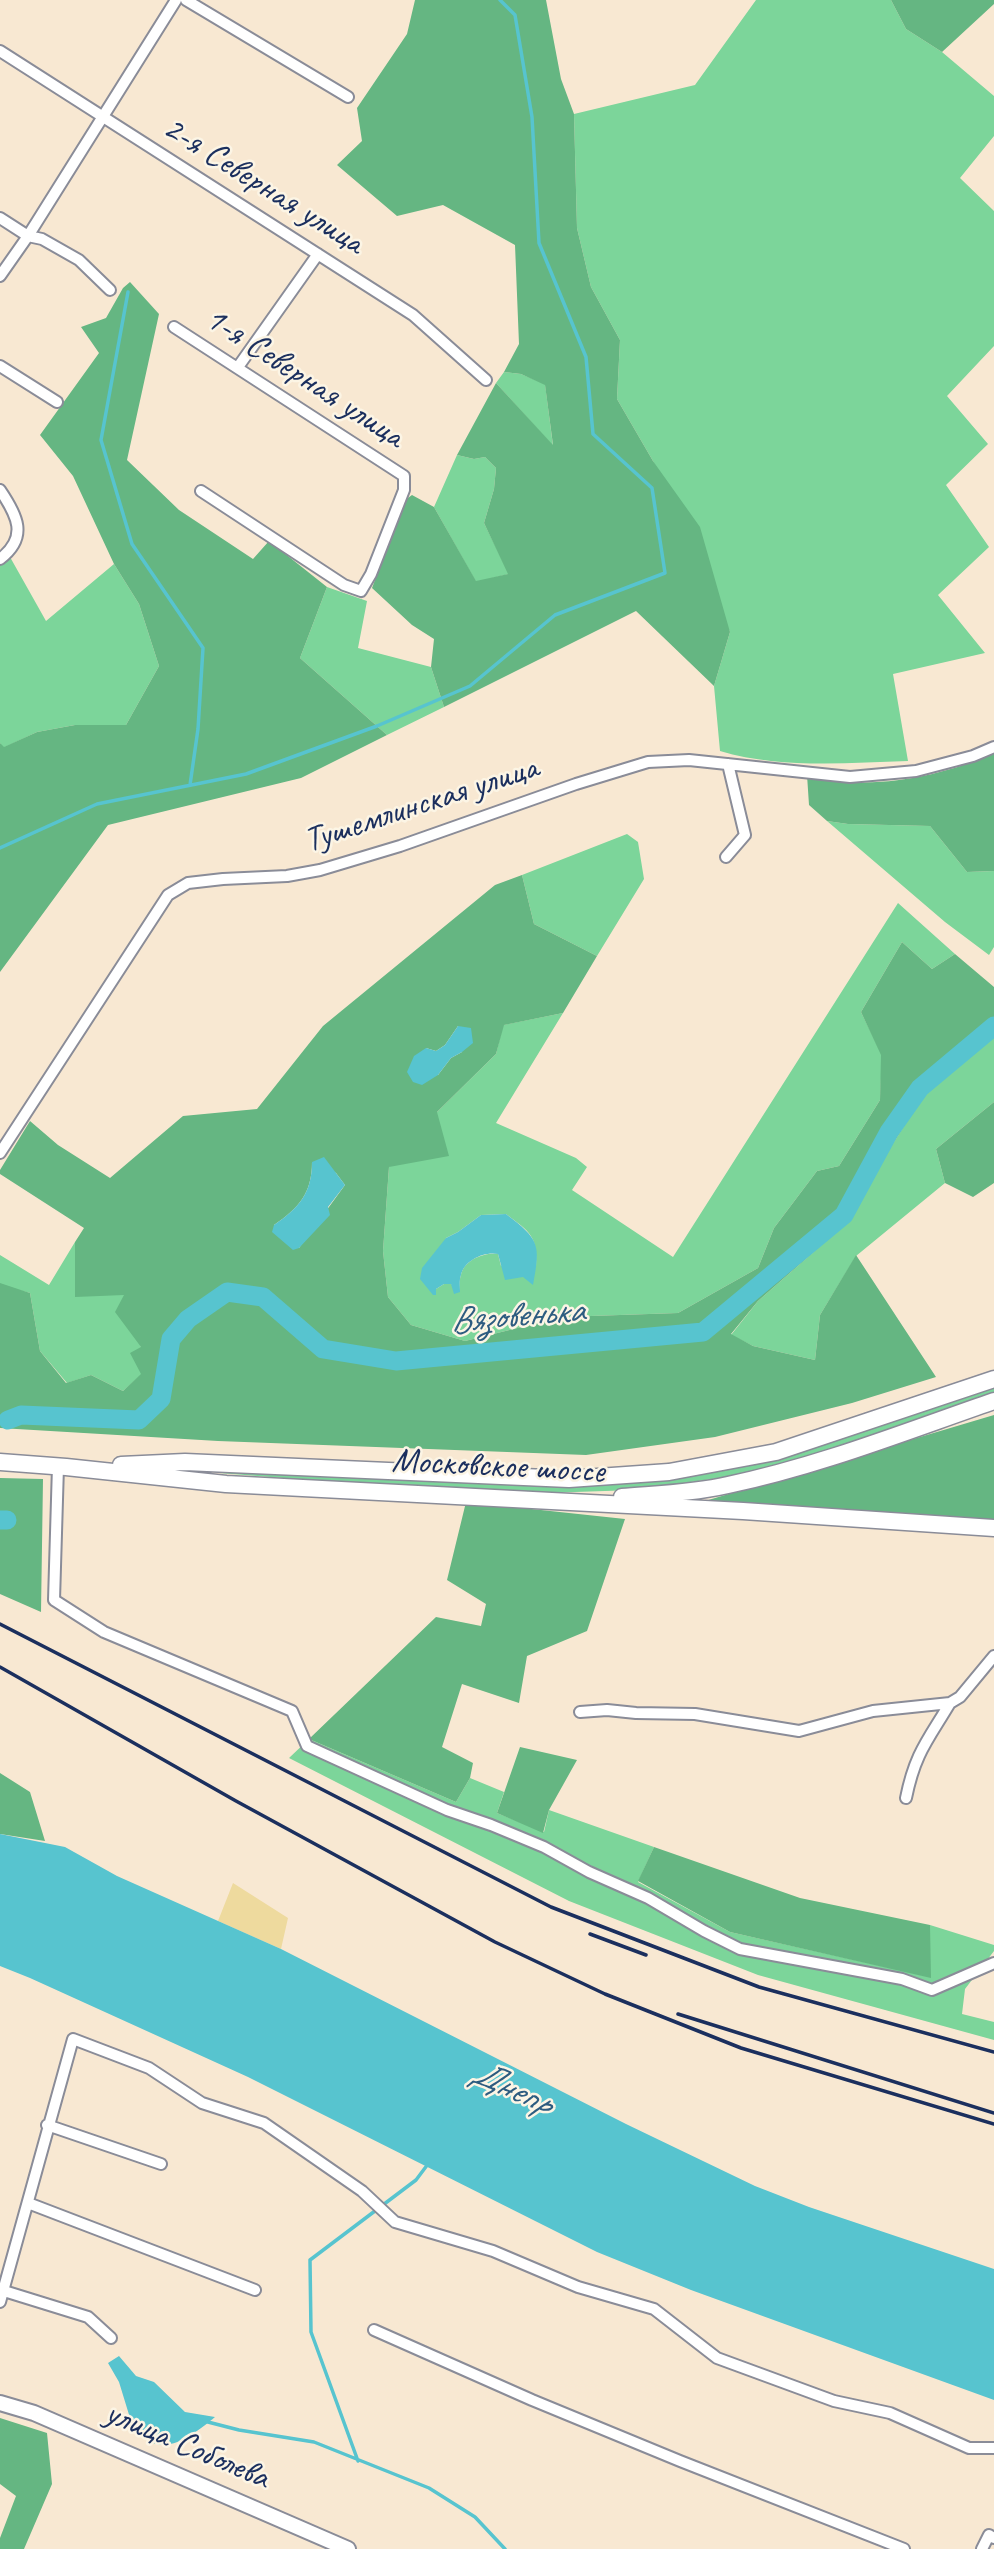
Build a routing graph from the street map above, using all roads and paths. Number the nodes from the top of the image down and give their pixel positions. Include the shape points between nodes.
1 (176, 0) edge
2 (186, 0) edge
3 (0, 51) edge
4 (348, 97) dead end
5 (103, 117) junction
6 (0, 218) edge
7 (29, 236) junction
8 (318, 254) junction
9 (0, 276) edge
10 (110, 290) dead end
11 (174, 327) dead end
12 (0, 366) edge
13 (239, 367) junction
14 (486, 380) dead end
15 (57, 402) dead end
16 (0, 490) edge
17 (201, 491) dead end
18 (0, 559) edge
19 (994, 747) edge
20 (728, 764) junction
21 (726, 857) dead end
22 (0, 1153) edge
23 (994, 1379) edge
24 (994, 1401) edge
25 (0, 1462) edge
26 (62, 1467) junction
27 (550, 1502) junction
28 (994, 1528) edge
29 (994, 1656) edge
30 (950, 1703) junction
31 (580, 1712) dead end
32 (906, 1798) dead end
33 (994, 1964) edge
34 (47, 2125) junction
35 (161, 2164) dead end
36 (28, 2203) junction
37 (255, 2290) dead end
38 (2, 2296) edge
39 (374, 2330) dead end
40 (111, 2338) dead end
41 (0, 2403) edge
42 (994, 2448) edge
43 (994, 2538) edge
44 (348, 2549) edge
45 (905, 2549) edge
46 (982, 2549) edge

1 - 5 street
2 - 4 street
3 - 5 street, 2-я Северная улица
5 - 7 street
5 - 8 street, 2-я Северная улица
6 - 7 street
7 - 9 street
7 - 10 street via 79,260
8 - 13 street
8 - 14 street, 2-я Северная улица via 413,315
11 - 13 street, 1-я Северная улица
12 - 15 street
13 - 17 street, 1-я Северная улица via 404,476 404,490 361,591 344,585
16 - 18 street via 18,524 15,544
19 - 20 street, Тушемлинская улица via 916,771 850,777
20 - 21 street via 745,835
20 - 22 street, Тушемлинская улица via 648,762 320,870 188,883 177,888 168,895
23 - 26 main road via 776,1452 669,1472 569,1479 185,1462
24 - 27 main road via 831,1457 728,1486
25 - 26 main road, Московское шоссе
26 - 27 main road, Московское шоссе via 226,1484
26 - 33 street via 54,1600 104,1632 292,1711 306,1746 447,1810 544,1847 740,1949 902,1979 932,1990
27 - 28 main road, Московское шоссе
29 - 30 street via 960,1698
30 - 31 street via 873,1711 799,1731 695,1714
30 - 32 street via 924,1741
34 - 35 street
34 - 36 street
34 - 42 street via 73,2039 149,2068 202,2103 264,2123 362,2191 395,2222 493,2250 578,2287 654,2309 717,2358 834,2400 890,2413 969,2448
36 - 37 street
36 - 38 street
38 - 40 street via 88,2317
39 - 45 street via 655,2451
41 - 44 street, улица Соболева via 57,2423
43 - 46 street via 989,2535

